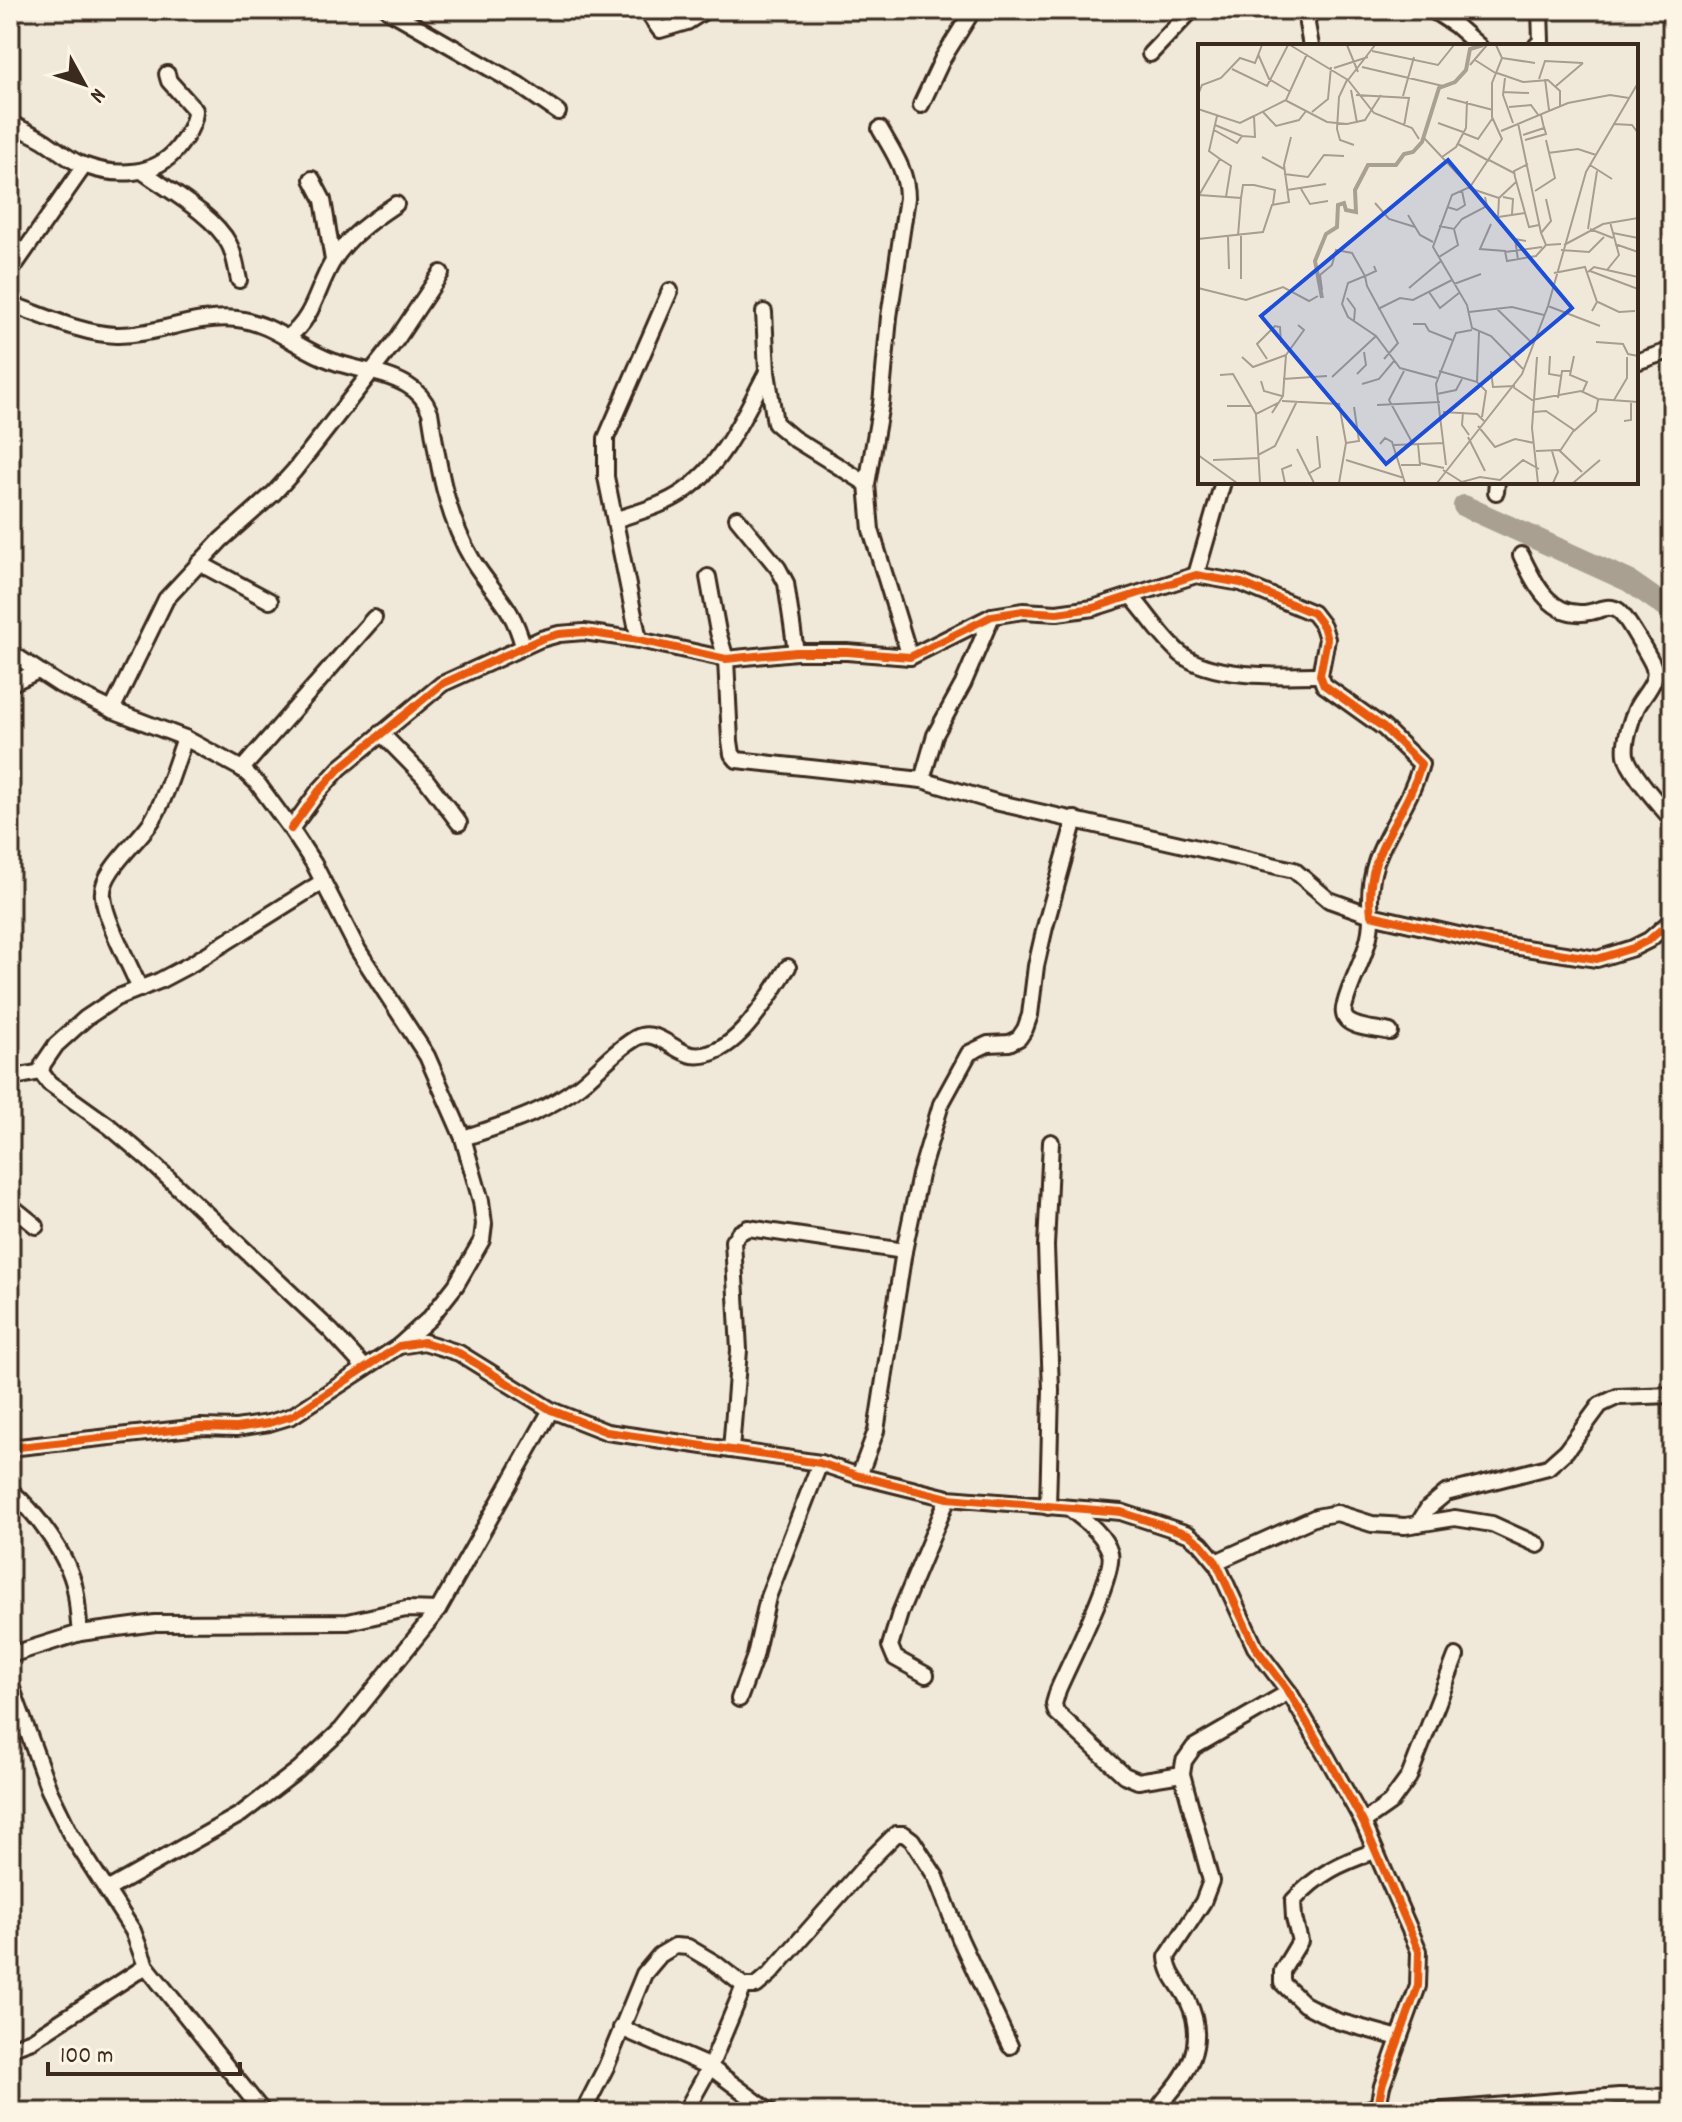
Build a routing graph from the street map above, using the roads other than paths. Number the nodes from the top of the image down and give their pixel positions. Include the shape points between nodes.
1 (388, 10) edge
2 (646, 10) edge
3 (706, 10) edge
4 (973, 10) edge
5 (1192, 10) edge
6 (1309, 10) edge
7 (1432, 10) edge
8 (1540, 10) edge
9 (1311, 44) edge
10 (1477, 44) edge
11 (1538, 44) edge
12 (1150, 54) dead end
13 (167, 74) dead end
14 (921, 105) dead end
15 (558, 112) dead end
16 (10, 123) edge
17 (880, 129) dead end
18 (84, 166) junction
19 (142, 171) junction
20 (312, 179) dead end
21 (396, 204) dead end
22 (333, 260) junction
23 (10, 272) edge
24 (441, 273) dead end
25 (239, 280) dead end
26 (670, 291) dead end
27 (10, 304) edge
28 (764, 312) dead end
29 (288, 337) junction
30 (1672, 350) edge
31 (1638, 361) edge
32 (767, 372) junction
33 (368, 373) junction
34 (867, 484) junction
35 (1222, 484) edge
36 (737, 518) dead end
37 (615, 520) junction
38 (1521, 555) dead end
39 (199, 563) junction
40 (1196, 575) junction
41 (708, 577) dead end
42 (1132, 597) junction
43 (270, 601) dead end
44 (992, 616) junction
45 (374, 618) dead end
46 (639, 640) junction
47 (523, 646) junction
48 (10, 652) edge
49 (796, 652) junction
50 (910, 657) junction
51 (726, 659) junction
52 (36, 672) junction
53 (1320, 675) junction
54 (10, 684) edge
55 (112, 710) junction
56 (381, 733) junction
57 (185, 738) junction
58 (242, 769) junction
59 (922, 780) junction
60 (1075, 819) junction
61 (1672, 820) edge
62 (459, 823) dead end
63 (291, 829) junction
64 (322, 882) junction
65 (1371, 915) junction
66 (1672, 920) edge
67 (788, 967) dead end
68 (140, 989) junction
69 (1390, 1032) dead end
70 (41, 1072) junction
71 (10, 1078) edge
72 (463, 1138) junction
73 (1051, 1142) dead end
74 (10, 1205) edge
75 (36, 1226) dead end
76 (904, 1251) junction
77 (399, 1346) junction
78 (365, 1368) junction
79 (1672, 1395) edge
80 (551, 1410) junction
81 (10, 1448) edge
82 (731, 1450) junction
83 (820, 1463) junction
84 (859, 1476) junction
85 (10, 1490) edge
86 (948, 1498) junction
87 (1048, 1507) junction
88 (1069, 1507) junction
89 (1418, 1524) junction
90 (1538, 1545) dead end
91 (1216, 1562) junction
92 (438, 1610) junction
93 (80, 1633) junction
94 (10, 1655) edge
95 (1456, 1656) dead end
96 (926, 1675) dead end
97 (10, 1683) edge
98 (1289, 1692) junction
99 (739, 1699) dead end
100 (1182, 1774) junction
101 (1363, 1822) junction
102 (1375, 1851) junction
103 (107, 1890) junction
104 (146, 1966) junction
105 (744, 1986) junction
106 (621, 2028) junction
107 (1399, 2038) junction
108 (1010, 2046) dead end
109 (10, 2048) edge
110 (710, 2067) junction
111 (1672, 2097) edge
112 (1378, 2109) edge
113 (263, 2112) edge
114 (583, 2112) edge
115 (685, 2112) edge
116 (770, 2112) edge
117 (1156, 2112) edge
118 (1357, 2112) edge
119 (1419, 2112) edge

1 - 15 street
2 - 3 street via 660,30
4 - 14 street
5 - 12 street
6 - 9 street
7 - 10 street
8 - 11 street
13 - 19 street via 195,117 166,161
16 - 18 street
17 - 34 street via 902,168 907,198
18 - 19 street
18 - 23 street
19 - 25 street via 219,230 234,255
20 - 22 street via 323,200
21 - 22 street
22 - 29 street via 312,311
24 - 33 street
26 - 37 street via 606,438 606,477
27 - 29 street via 97,333 119,335 218,318 257,323
28 - 32 street
29 - 33 street via 327,359
30 - 31 street
32 - 34 street via 775,423
32 - 37 street via 737,427 699,479 670,500
33 - 39 street via 284,482
33 - 47 street via 393,378 424,398 449,511 474,561 510,609
34 - 50 street via 871,530
35 - 40 street
36 - 49 street via 786,583
37 - 46 street
38 - 61 street via 1537,589 1554,606 1575,614 1617,610 1651,661 1654,681 1636,708 1626,756
39 - 43 street
39 - 55 street via 166,599
40 - 42 street
40 - 53 street via 1241,583 1313,613 1327,639
41 - 51 street
42 - 44 street via 1057,613
42 - 53 street via 1182,655 1204,666 1261,677
44 - 50 street
44 - 59 street via 935,735
45 - 58 street
46 - 47 street via 571,633
46 - 51 street
47 - 56 street via 442,684
48 - 52 street
49 - 50 street
49 - 51 street
51 - 59 street via 730,741 737,760
52 - 54 street
52 - 55 street
53 - 65 street via 1324,685 1384,728 1421,764 1378,852 1370,879
55 - 57 street
56 - 62 street
56 - 63 street via 340,768
57 - 58 street
57 - 68 street via 153,819 103,888 108,914
58 - 63 street
59 - 60 street
60 - 65 street via 1294,870 1329,900
60 - 76 street via 1045,927 1025,1029 1009,1043 977,1047 952,1080 920,1175
63 - 64 street
64 - 68 street via 193,963
64 - 72 street via 358,950 427,1056
65 - 66 street via 1493,943 1597,959 1649,940
65 - 69 street via 1369,940 1344,1006 1345,1017
67 - 72 street via 756,1015 718,1050 690,1055 644,1035 551,1105
68 - 70 street via 86,1018 56,1045
70 - 71 street
70 - 78 street via 149,1160
72 - 77 street via 481,1201 482,1240 456,1285
73 - 87 street via 1046,1246
74 - 75 street
76 - 82 street via 748,1228 739,1233 733,1241 739,1350
76 - 84 street via 876,1431
77 - 78 street
77 - 80 street via 442,1346
78 - 81 street via 292,1416 269,1423
79 - 89 street via 1617,1397 1600,1405 1548,1467 1446,1493
80 - 82 street via 607,1432
80 - 92 street
82 - 83 street
83 - 84 street
83 - 99 street via 768,1597
84 - 86 street
85 - 93 street via 66,1561
86 - 87 street
86 - 96 street via 890,1646 895,1658
87 - 88 street
88 - 91 street via 1121,1512 1188,1534
88 - 100 street via 1099,1533 1112,1563 1058,1690 1056,1712 1124,1775 1138,1781
89 - 90 street via 1455,1518 1492,1524
89 - 91 street via 1372,1524 1337,1513 1316,1517
91 - 98 street via 1255,1647
92 - 93 street via 406,1609 348,1622 155,1623
92 - 103 street via 342,1729 298,1770 241,1814
93 - 94 street
95 - 101 street via 1409,1777 1390,1803
97 - 103 street via 49,1790
98 - 100 street via 1194,1747
98 - 101 street
100 - 117 street via 1211,1881 1167,1957 1197,2027 1196,2048 1181,2080
101 - 102 street
102 - 107 street via 1419,1951 1418,1986
102 - 107 street via 1339,1864 1310,1882 1293,1901 1300,1941 1282,1971 1282,1983 1304,2004 1337,2021
103 - 104 street via 133,1931
104 - 109 street via 32,2040
104 - 113 street
105 - 106 street via 688,1947 675,1946 644,1974
105 - 108 street via 756,1986 770,1974 889,1839 904,1834 936,1877
105 - 110 street
106 - 110 street
106 - 114 street
107 - 112 street
110 - 115 street
110 - 116 street
111 - 119 street via 1619,2096
112 - 118 street

